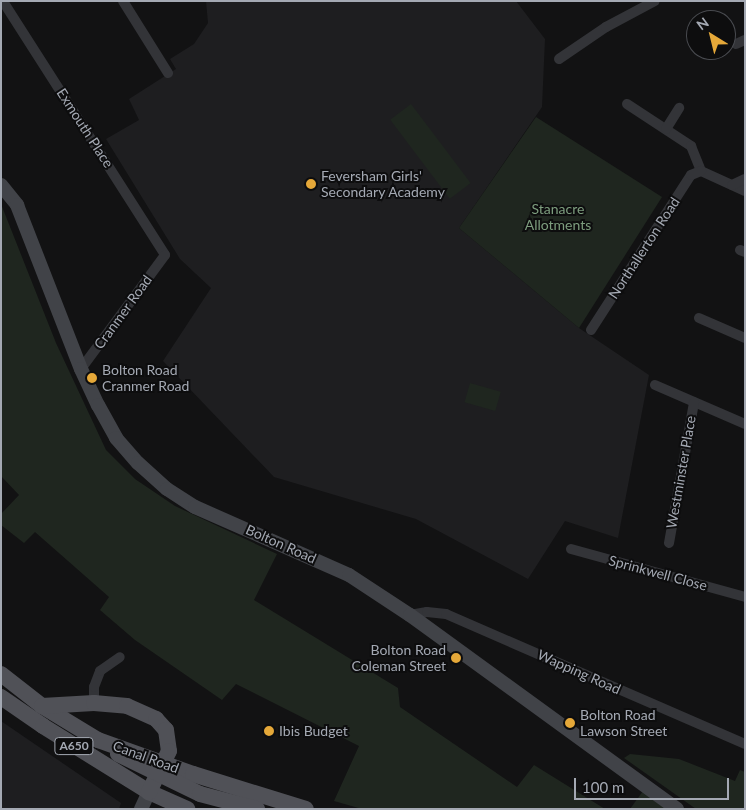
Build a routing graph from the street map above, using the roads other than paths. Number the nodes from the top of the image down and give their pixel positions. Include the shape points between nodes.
1 (16, 1) edge
2 (123, 1) edge
3 (655, 1) edge
4 (2, 3) edge
5 (559, 59) dead end
6 (168, 73) dead end
7 (627, 104) dead end
8 (679, 108) dead end
9 (666, 129) junction
10 (701, 171) junction
11 (745, 179) edge
12 (1, 185) edge
13 (732, 185) junction
14 (745, 191) edge
15 (165, 255) joint
16 (699, 318) dead end
17 (591, 330) dead end
18 (745, 338) edge
19 (81, 369) junction
20 (655, 385) dead end
21 (694, 402) junction
22 (745, 424) edge
23 (669, 543) dead end
24 (571, 549) dead end
25 (745, 597) edge
26 (410, 615) junction
27 (120, 657) dead end
28 (1, 674) edge
29 (1, 697) edge
30 (94, 703) junction
31 (42, 706) junction
32 (745, 744) edge
33 (161, 769) junction
34 (149, 792) junction
35 (141, 809) edge
36 (187, 809) edge
37 (257, 809) edge
38 (306, 809) edge
39 (677, 809) edge

1 - 4 street
2 - 6 street
3 - 5 street via 606,27
4 - 15 street, Exmouth Place
7 - 9 street
8 - 9 street
9 - 10 street via 691,146
10 - 13 street
10 - 17 street, Northallerton Road via 691,175
11 - 13 street
12 - 19 street, Bolton Road via 17,205
13 - 14 street
15 - 19 street, Cranmer Road
16 - 18 street
19 - 26 street, Bolton Road via 116,438 167,489 195,506 349,575
20 - 21 street
21 - 22 street
21 - 23 street, Westminster Place
24 - 25 street, Sprinkwell Close
26 - 32 street, Wapping Road via 427,612 446,614
26 - 39 street, Bolton Road
27 - 30 street via 100,672 94,687
28 - 31 main road, Canal Road / A650
29 - 34 main road, Canal Road / A650
30 - 31 main road
30 - 33 main road via 127,706 156,719 166,730 169,740
31 - 33 main road, Canal Road / A650 via 124,758
33 - 34 main road
33 - 37 main road, A650 via 200,794
33 - 38 main road, Canal Road / A650
34 - 35 street
34 - 36 main road, Canal Road / A650

